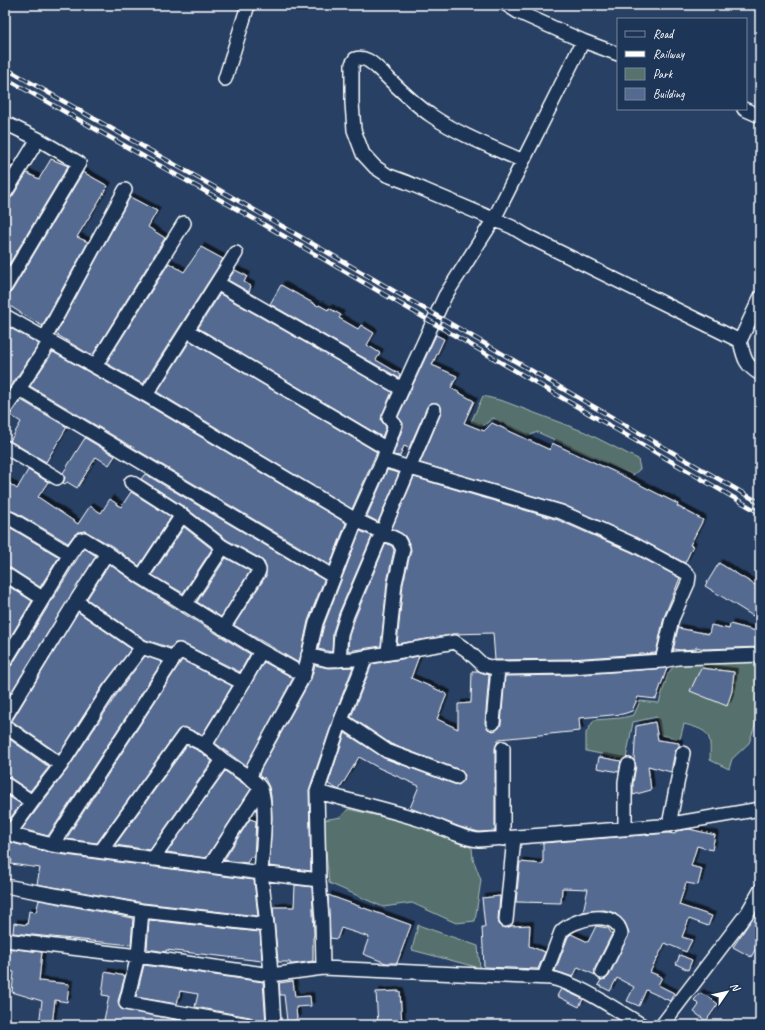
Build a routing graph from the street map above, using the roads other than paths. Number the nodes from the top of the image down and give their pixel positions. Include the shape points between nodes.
1 (248, 5) edge
2 (507, 5) edge
3 (583, 40) junction
4 (617, 54) edge
5 (225, 79) dead end
6 (746, 110) edge
7 (760, 116) edge
8 (5, 123) edge
9 (38, 139) junction
10 (523, 161) junction
11 (125, 190) dead end
12 (5, 192) edge
13 (494, 219) junction
14 (184, 223) dead end
15 (236, 253) dead end
16 (218, 283) junction
17 (5, 287) edge
18 (760, 298) edge
19 (5, 316) edge
20 (188, 330) junction
21 (47, 339) junction
22 (740, 341) junction
23 (94, 366) junction
24 (760, 374) edge
25 (19, 389) junction
26 (402, 389) junction
27 (146, 395) junction
28 (5, 409) edge
29 (434, 410) dead end
30 (5, 447) edge
31 (385, 454) junction
32 (408, 468) junction
33 (57, 478) dead end
34 (131, 482) dead end
35 (182, 515) junction
36 (5, 520) edge
37 (356, 520) junction
38 (383, 533) junction
39 (223, 547) junction
40 (107, 553) junction
41 (70, 554) junction
42 (5, 574) edge
43 (141, 577) junction
44 (334, 577) junction
45 (42, 598) junction
46 (76, 601) junction
47 (185, 605) junction
48 (223, 628) junction
49 (10, 640) edge
50 (142, 647) junction
51 (260, 650) junction
52 (388, 652) junction
53 (308, 655) junction
54 (760, 655) edge
55 (366, 657) junction
56 (174, 658) junction
57 (339, 660) junction
58 (5, 661) edge
59 (662, 661) junction
60 (498, 668) junction
61 (304, 675) junction
62 (244, 683) junction
63 (5, 717) edge
64 (341, 720) junction
65 (493, 723) dead end
66 (5, 726) edge
67 (205, 745) junction
68 (503, 748) dead end
69 (684, 753) dead end
70 (223, 760) junction
71 (61, 765) junction
72 (628, 765) dead end
73 (457, 777) dead end
74 (250, 778) junction
75 (5, 784) edge
76 (260, 789) junction
77 (317, 792) junction
78 (32, 802) junction
79 (760, 809) edge
80 (669, 825) junction
81 (625, 829) junction
82 (7, 834) edge
83 (508, 838) junction
84 (52, 845) junction
85 (101, 851) junction
86 (153, 859) junction
87 (210, 866) junction
88 (261, 873) junction
89 (319, 880) junction
90 (5, 886) edge
91 (760, 892) edge
92 (142, 911) junction
93 (506, 920) dead end
94 (267, 925) junction
95 (5, 940) edge
96 (138, 956) junction
97 (323, 968) junction
98 (602, 972) dead end
99 (270, 975) junction
100 (544, 977) junction
101 (249, 1025) edge
102 (274, 1025) edge
103 (642, 1025) edge
104 (662, 1025) edge

1 - 5 street
2 - 3 street
3 - 4 street
3 - 10 street
6 - 7 street
8 - 9 street
9 - 12 street
9 - 17 street via 79,163
10 - 13 street
10 - 13 street via 463,135 430,116 365,58 355,59 352,64 354,130 363,154 387,175
11 - 21 street
13 - 22 street
13 - 26 street via 445,296
14 - 23 street
15 - 16 street
16 - 20 street
16 - 26 street
18 - 22 street
19 - 21 street
20 - 27 street
20 - 31 street
21 - 23 street
21 - 25 street
22 - 24 street via 745,360 750,368
23 - 27 street
25 - 28 street
25 - 44 street
26 - 31 street via 389,418 395,425
27 - 37 street
29 - 32 street
30 - 33 street
31 - 32 street
31 - 37 street
32 - 38 street
32 - 59 street via 561,512 635,544 685,572 689,576 688,583 672,619
34 - 35 street
35 - 39 street
35 - 43 street
36 - 41 street via 10,518
37 - 38 street
37 - 44 street
38 - 52 street via 398,540 403,549 395,583
38 - 57 street via 347,615 341,634
39 - 47 street
39 - 48 street via 254,564 259,570
40 - 41 street via 84,539 80,540
40 - 43 street
40 - 46 street
41 - 45 street
42 - 45 street
43 - 47 street
44 - 53 street via 316,622
45 - 49 street
46 - 50 street
46 - 63 street
47 - 48 street
48 - 51 street
49 - 58 street
50 - 56 street
50 - 71 street via 110,689
51 - 61 street
51 - 62 street
52 - 55 street
52 - 60 street via 455,642 483,665
53 - 57 street
53 - 61 street
54 - 59 street via 678,658
55 - 57 street
55 - 64 street
56 - 62 street via 179,650
56 - 84 street
59 - 60 street
60 - 65 street
61 - 74 street via 254,766
62 - 67 street
64 - 73 street via 387,751
64 - 77 street
66 - 71 street
67 - 70 street
67 - 85 street via 184,736
68 - 83 street
69 - 80 street
70 - 74 street
70 - 86 street
71 - 78 street
72 - 81 street via 625,782
74 - 76 street
75 - 78 street
76 - 87 street
76 - 88 street via 264,817
77 - 83 street via 431,823 468,839
77 - 89 street
78 - 82 street
79 - 80 street
80 - 81 street
81 - 83 street
82 - 84 street
83 - 93 street
84 - 85 street
85 - 86 street
86 - 87 street
87 - 88 street
88 - 89 street
88 - 94 street
89 - 97 street
90 - 92 street
91 - 104 street via 748,912
92 - 94 street
92 - 96 street
94 - 99 street
95 - 96 street
96 - 99 street
96 - 101 street via 126,1003
97 - 99 street
97 - 100 street
98 - 100 street via 621,934 617,924 594,918 565,927
99 - 102 street
100 - 103 street via 560,980 578,988

